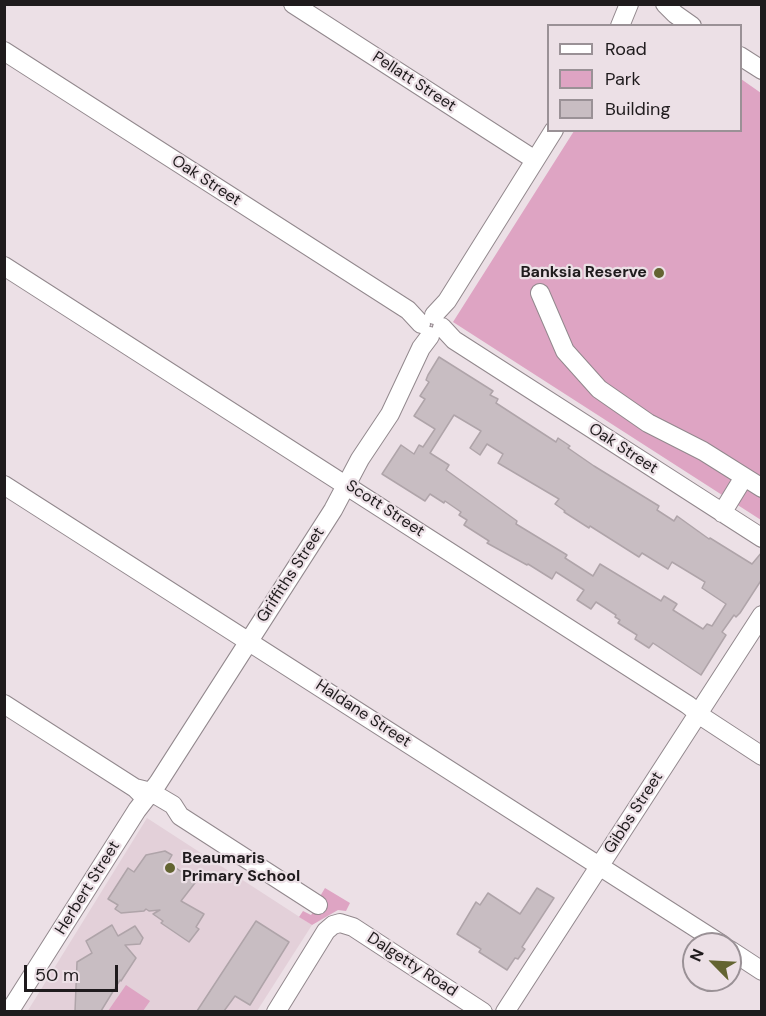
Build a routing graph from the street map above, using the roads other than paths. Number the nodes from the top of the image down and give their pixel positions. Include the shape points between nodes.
1 (293, 4) edge
2 (638, 4) edge
3 (647, 4) edge
4 (670, 9) edge
5 (625, 16) edge
6 (689, 24) edge
7 (4, 51) edge
8 (742, 57) edge
9 (762, 70) edge
10 (553, 132) edge
11 (535, 160) junction
12 (4, 266) edge
13 (540, 293) dead end
14 (433, 329) junction
15 (744, 477) junction
16 (347, 484) junction
17 (4, 485) edge
18 (762, 488) edge
19 (722, 513) junction
20 (762, 538) edge
21 (762, 615) edge
22 (249, 642) junction
23 (4, 705) edge
24 (698, 714) junction
25 (762, 756) edge
26 (145, 794) junction
27 (600, 865) junction
28 (318, 905) dead end
29 (703, 932) edge
30 (742, 958) edge
31 (762, 970) edge
32 (9, 1011) edge
33 (276, 1011) edge
34 (483, 1011) edge
35 (505, 1011) edge

1 - 11 street, Pellatt Street
2 - 5 street
3 - 4 street
4 - 6 street
7 - 14 street, Oak Street
8 - 9 street
10 - 11 street, Griffiths Street
11 - 14 street, Griffiths Street
12 - 16 street, Scott Street
13 - 15 street via 565,351 599,389 648,423
14 - 16 street, Griffiths Street via 394,406
14 - 19 street, Oak Street
15 - 18 street
15 - 19 street
16 - 22 street, Griffiths Street
16 - 24 street, Scott Street
17 - 22 street, Haldane Street
19 - 20 street, Oak Street
21 - 24 street, Gibbs Street
22 - 26 street, Griffiths Street
22 - 27 street, Haldane Street
23 - 26 street
24 - 25 street, Scott Street
24 - 27 street, Gibbs Street
26 - 28 street via 167,814 180,816
26 - 32 street, Herbert Street
27 - 29 street, Haldane Street
27 - 35 street, Gibbs Street
30 - 31 street
33 - 34 street, Dalgetty Road via 326,931 340,923 354,927

